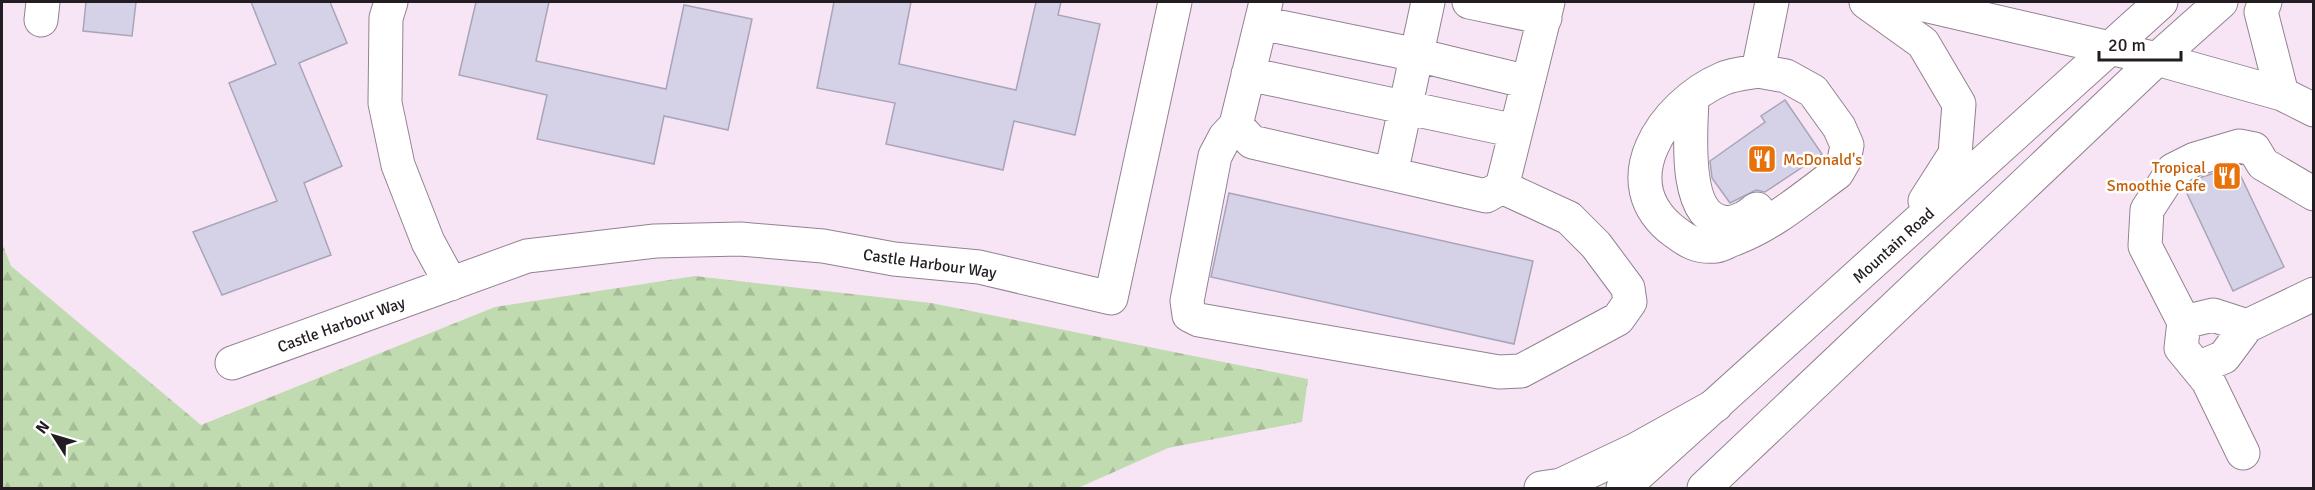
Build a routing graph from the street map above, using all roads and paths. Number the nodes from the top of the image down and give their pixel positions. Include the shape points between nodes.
1 (392, 2) edge
2 (1175, 2) edge
3 (1428, 2) edge
4 (1469, 2) edge
5 (1772, 2) edge
6 (1866, 2) edge
7 (1911, 2) edge
8 (1996, 2) edge
9 (2161, 2) edge
10 (2221, 2) edge
11 (2265, 2) edge
12 (1546, 10) edge
13 (1948, 10) junction
14 (1263, 12) edge
15 (2111, 47) junction
16 (1417, 55) junction
17 (2157, 59) junction
18 (1758, 71) junction
19 (1248, 74) junction
20 (1528, 82) junction
21 (2282, 94) junction
22 (1692, 99) junction
23 (1405, 107) junction
24 (2313, 110) edge
25 (1236, 125) junction
26 (1516, 131) junction
27 (1838, 171) junction
28 (1391, 174) junction
29 (1502, 187) junction
30 (2313, 194) edge
31 (1902, 237) junction
32 (451, 284) junction
33 (2313, 294) edge
34 (2184, 322) junction
35 (2247, 326) junction
36 (232, 363) dead end
37 (2198, 368) junction
38 (1716, 405) junction
39 (2243, 453) dead end
40 (1541, 489) edge
41 (1623, 489) edge
42 (1704, 489) edge

1 - 32 main road via 386,18 385,103 398,165 428,242
2 - 32 main road, Castle Harbour Way via 1111,298 979,267 740,239 655,241 527,255
3 - 16 main road
4 - 12 main road
5 - 18 main road
6 - 31 main road via 1923,43 1959,104 1954,154
7 - 13 main road
8 - 13 main road
9 - 15 main road, Mountain Road
10 - 17 main road
11 - 21 main road via 2262,12
12 - 20 main road
13 - 15 main road
14 - 16 main road
14 - 19 main road
15 - 17 main road
15 - 31 main road, Mountain Road
16 - 20 main road
16 - 23 main road
17 - 21 main road
17 - 42 main road
18 - 22 main road via 1724,78
18 - 27 main road via 1786,76 1813,91 1839,127 1846,145
19 - 23 main road
19 - 25 main road
20 - 26 main road
21 - 24 main road
22 - 27 main road via 1690,142 1695,188 1703,210 1716,221 1741,220 1800,180
22 - 27 main road via 1661,128 1649,149 1644,179 1652,207 1670,229 1690,244 1717,246 1757,231
23 - 26 main road
23 - 28 main road
25 - 28 main road via 1252,142
25 - 29 main road via 1215,156 1189,290 1189,315 1199,320 1498,372 1521,371 1618,319 1630,302 1628,288 1596,245 1569,218
26 - 29 main road
28 - 29 main road via 1485,196
30 - 34 main road via 2263,164 2254,149 2239,146 2173,170 2147,210 2145,246
31 - 38 main road, Mountain Road
32 - 36 main road, Castle Harbour Way
33 - 35 main road
34 - 35 main road via 2213,315
34 - 37 main road via 2181,348
35 - 37 main road via 2224,357
37 - 39 main road
38 - 40 main road via 1635,450 1561,485
38 - 41 main road, Mountain Road

